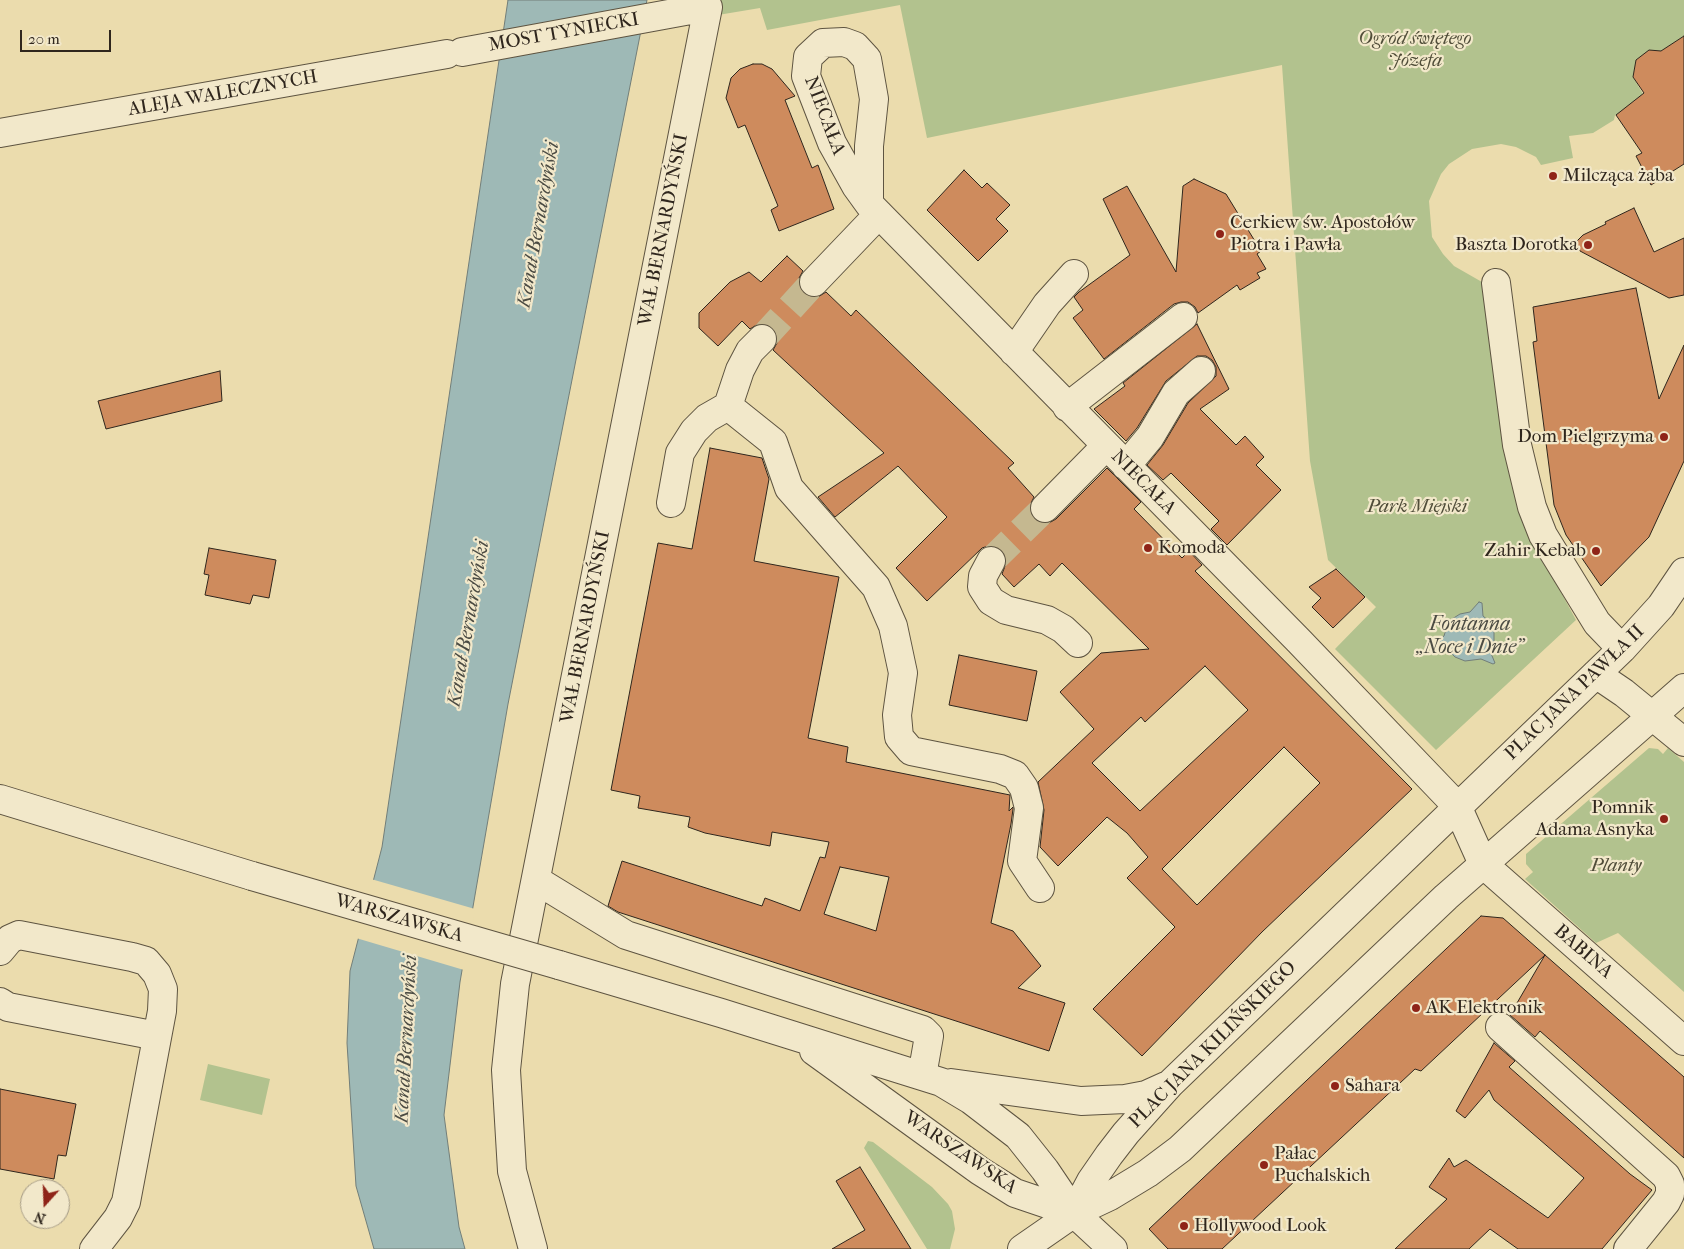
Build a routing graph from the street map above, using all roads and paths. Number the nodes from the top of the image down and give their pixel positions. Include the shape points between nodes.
1 (702, 8) joint
2 (454, 53) joint
3 (0, 133) edge
4 (874, 209) junction
5 (1074, 274) dead end
6 (814, 282) tunnel mouth
7 (1496, 282) dead end
8 (1182, 317) dead end
9 (762, 339) tunnel mouth
10 (1014, 352) junction
11 (1201, 371) dead end
12 (728, 406) junction
13 (1068, 407) junction
14 (1106, 446) junction
15 (1126, 466) junction
16 (671, 503) dead end
17 (1045, 508) tunnel mouth
18 (991, 561) tunnel mouth
19 (1684, 572) edge
20 (1078, 643) dead end
21 (1622, 649) junction
22 (1596, 674) junction
23 (1684, 688) edge
24 (1652, 716) junction
25 (1684, 742) edge
26 (0, 799) edge
27 (1457, 806) junction
28 (1483, 864) junction
29 (536, 880) junction
30 (1040, 888) dead end
31 (0, 951) edge
32 (0, 1002) edge
33 (1500, 1026) dead end
34 (157, 1036) junction
35 (797, 1038) junction
36 (1684, 1041) edge
37 (932, 1079) junction
38 (1170, 1084) junction
39 (1074, 1214) junction
40 (1633, 1247) edge
41 (94, 1249) edge
42 (533, 1249) edge
43 (1022, 1249) edge
44 (1113, 1249) edge

1 - 2 street, MOST TYNIECKI
1 - 29 street, WAŁ BERNARDYŃSKI
2 - 3 street, ALEJA WALECZNYCH
4 - 4 street, NIECAŁA via 869,146 874,99 867,59 855,46 844,42 823,44 808,57 806,76 832,143 856,186
4 - 6 street
4 - 10 street, NIECAŁA
5 - 10 street via 1047,304
7 - 21 street via 1517,445 1532,507 1543,535 1597,623
8 - 13 street
9 - 12 street via 750,351 740,370
10 - 13 street, NIECAŁA
11 - 15 street via 1176,393 1150,437
12 - 16 street via 707,418 680,453
12 - 30 street via 773,442 789,488 876,587 893,626 903,673 897,715 898,736 910,751 1000,769 1014,775 1024,788 1029,808 1022,861
13 - 14 street, NIECAŁA
14 - 15 street, NIECAŁA
14 - 17 street
15 - 27 street, NIECAŁA
18 - 20 street via 982,587 991,601 1006,610 1047,620
19 - 21 street, PLAC JANA PAWŁA II via 1661,606
21 - 22 street, PLAC JANA PAWŁA II
22 - 24 street
22 - 27 street, PLAC JANA PAWŁA II
23 - 24 street
24 - 25 street
24 - 28 street
26 - 35 street, WARSZAWSKA, bridge
27 - 28 street, NIECAŁA
27 - 38 street, PLAC JANA KILIŃSKIEGO
28 - 36 street, BABINA
28 - 39 street via 1180,1148 1148,1173
29 - 37 street via 626,935 923,1030 928,1036
29 - 42 street, WAŁ BERNARDYŃSKI via 515,984 506,1070 512,1171
31 - 34 street via 10,939 19,936 132,956 146,962 157,974 163,989
32 - 34 street via 8,1007
33 - 40 street via 1666,1176 1670,1194
34 - 41 street via 126,1202
35 - 37 street, WARSZAWSKA
35 - 39 street, WARSZAWSKA via 980,1171 1015,1193
37 - 38 street via 1081,1102 1146,1095
37 - 39 street, WARSZAWSKA via 971,1100 1018,1136
38 - 39 street, PLAC JANA KILIŃSKIEGO via 1115,1148 1091,1181
39 - 43 street
39 - 44 street

